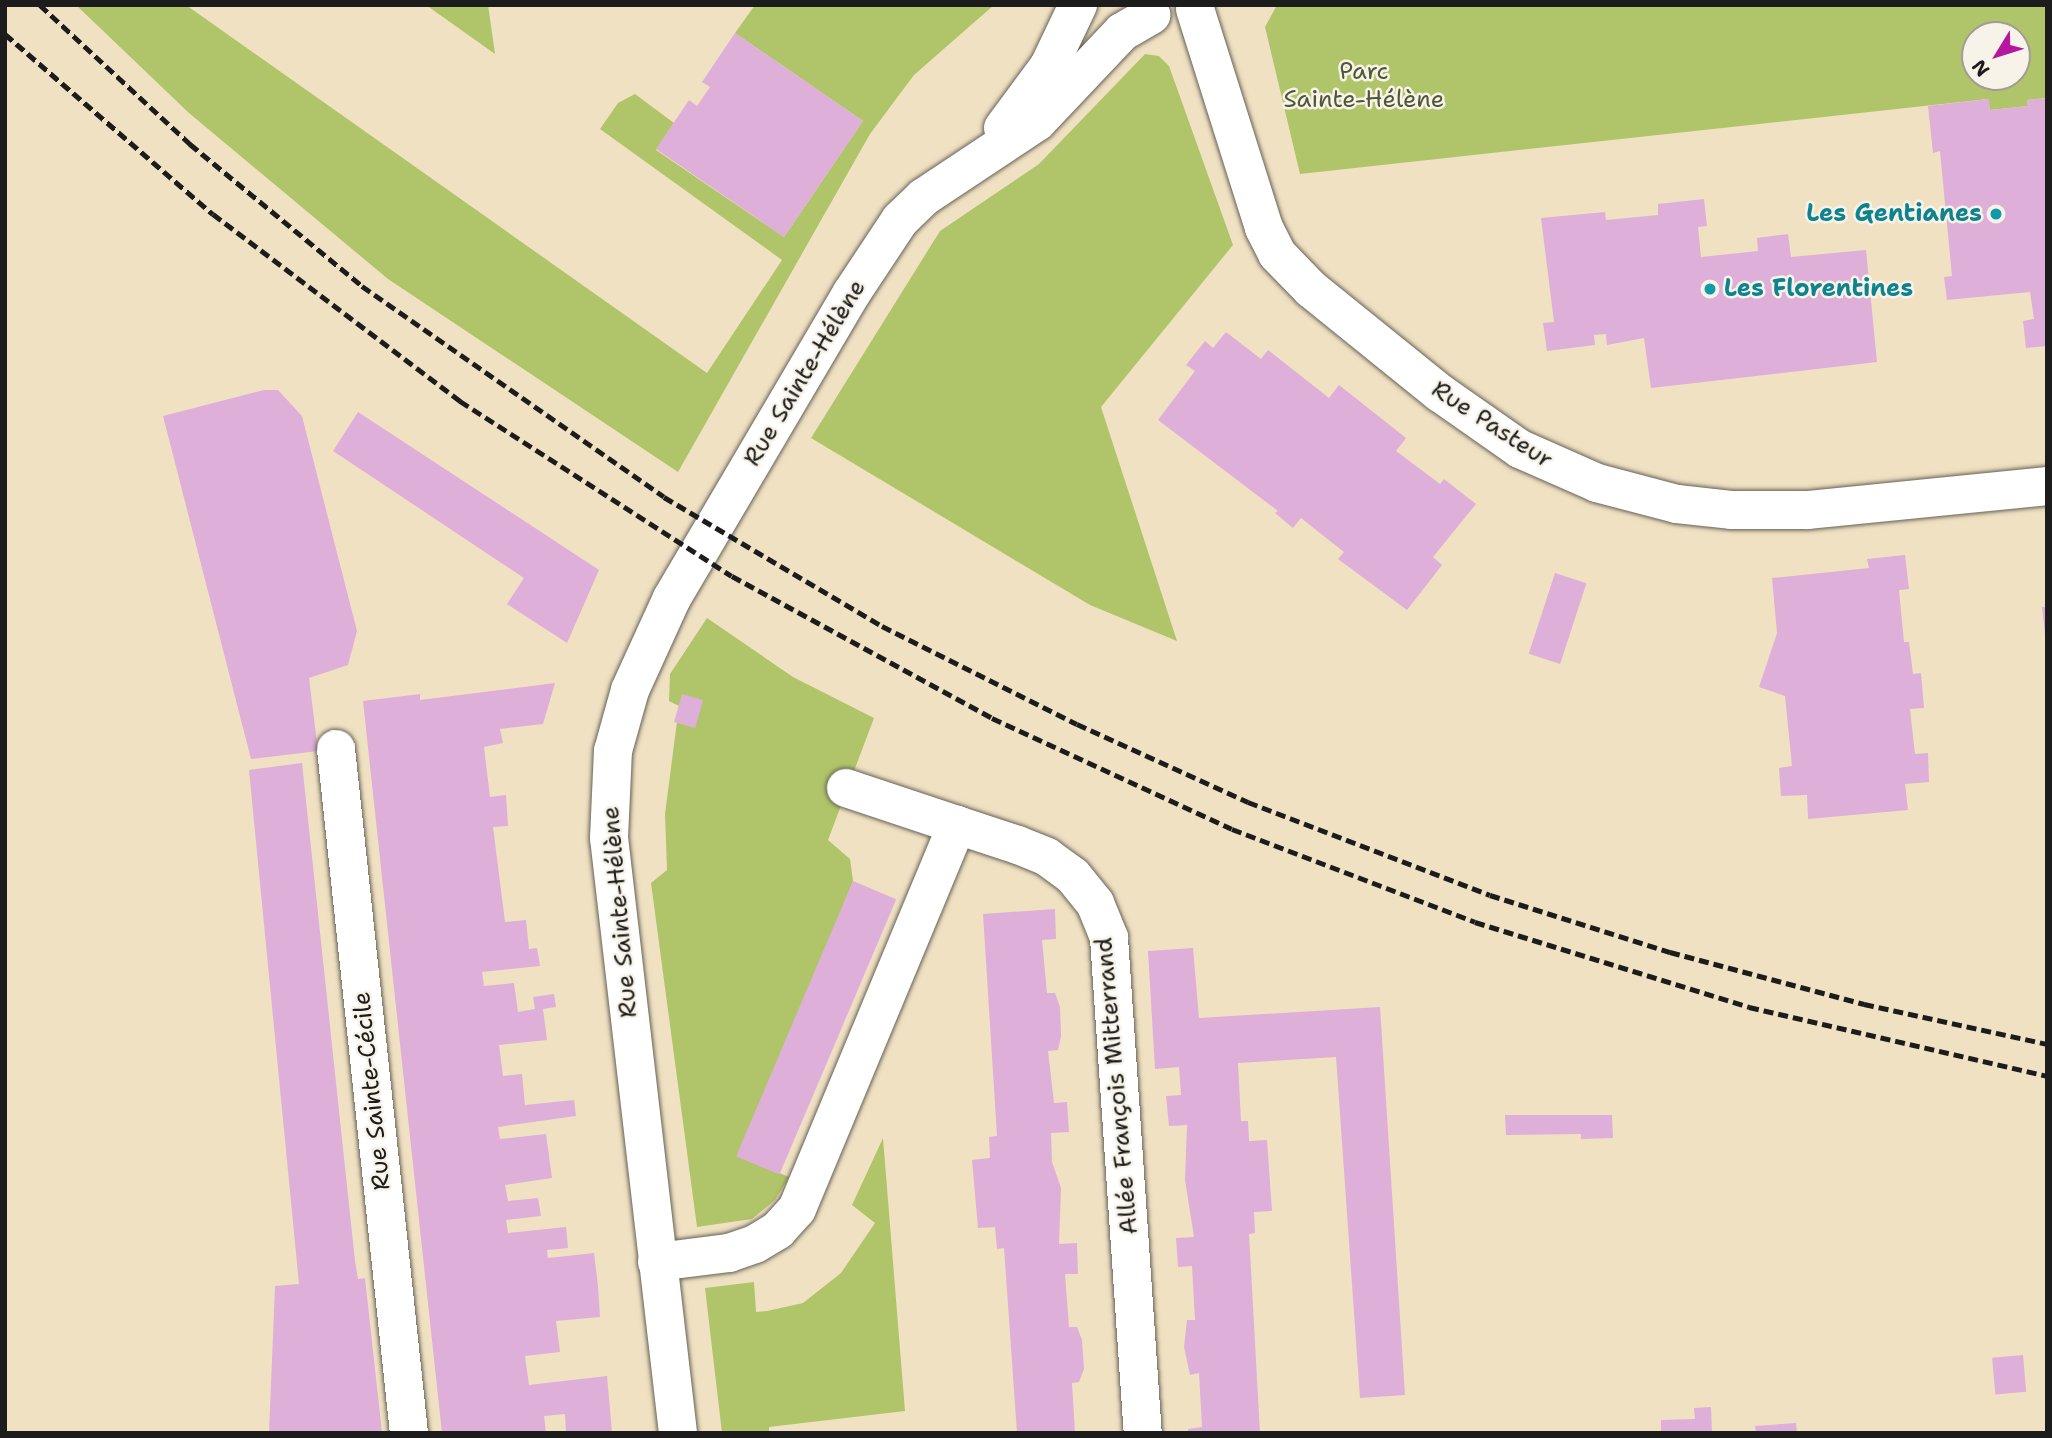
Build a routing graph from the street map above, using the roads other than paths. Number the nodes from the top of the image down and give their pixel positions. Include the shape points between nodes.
1 (1078, 5) edge
2 (1199, 7) edge
3 (1137, 10) edge
4 (972, 164) junction
5 (2047, 486) edge
6 (336, 749) dead end
7 (846, 788) dead end
8 (957, 825) junction
9 (657, 1262) junction
10 (409, 1433) edge
11 (678, 1433) edge
12 (1143, 1433) edge

1 - 4 street, Rue Sainte-Hélène via 1049,66
2 - 3 street
2 - 5 street, Rue Pasteur via 1264,228 1277,254 1354,324 1520,449 1597,483 1677,504 1731,510 1808,510
3 - 4 street, Rue Sainte-Hélène via 1037,122
4 - 9 street, Rue Sainte-Hélène via 924,197 876,253 673,598 648,644 621,719 613,751 609,838
6 - 10 street, Rue Sainte-Cécile
7 - 8 street, Allée François Mitterrand
8 - 9 street via 797,1209 778,1230 755,1244 729,1253
8 - 12 street, Allée François Mitterrand via 1047,857 1073,876 1094,903 1109,938
9 - 11 street, Rue Sainte-Hélène

